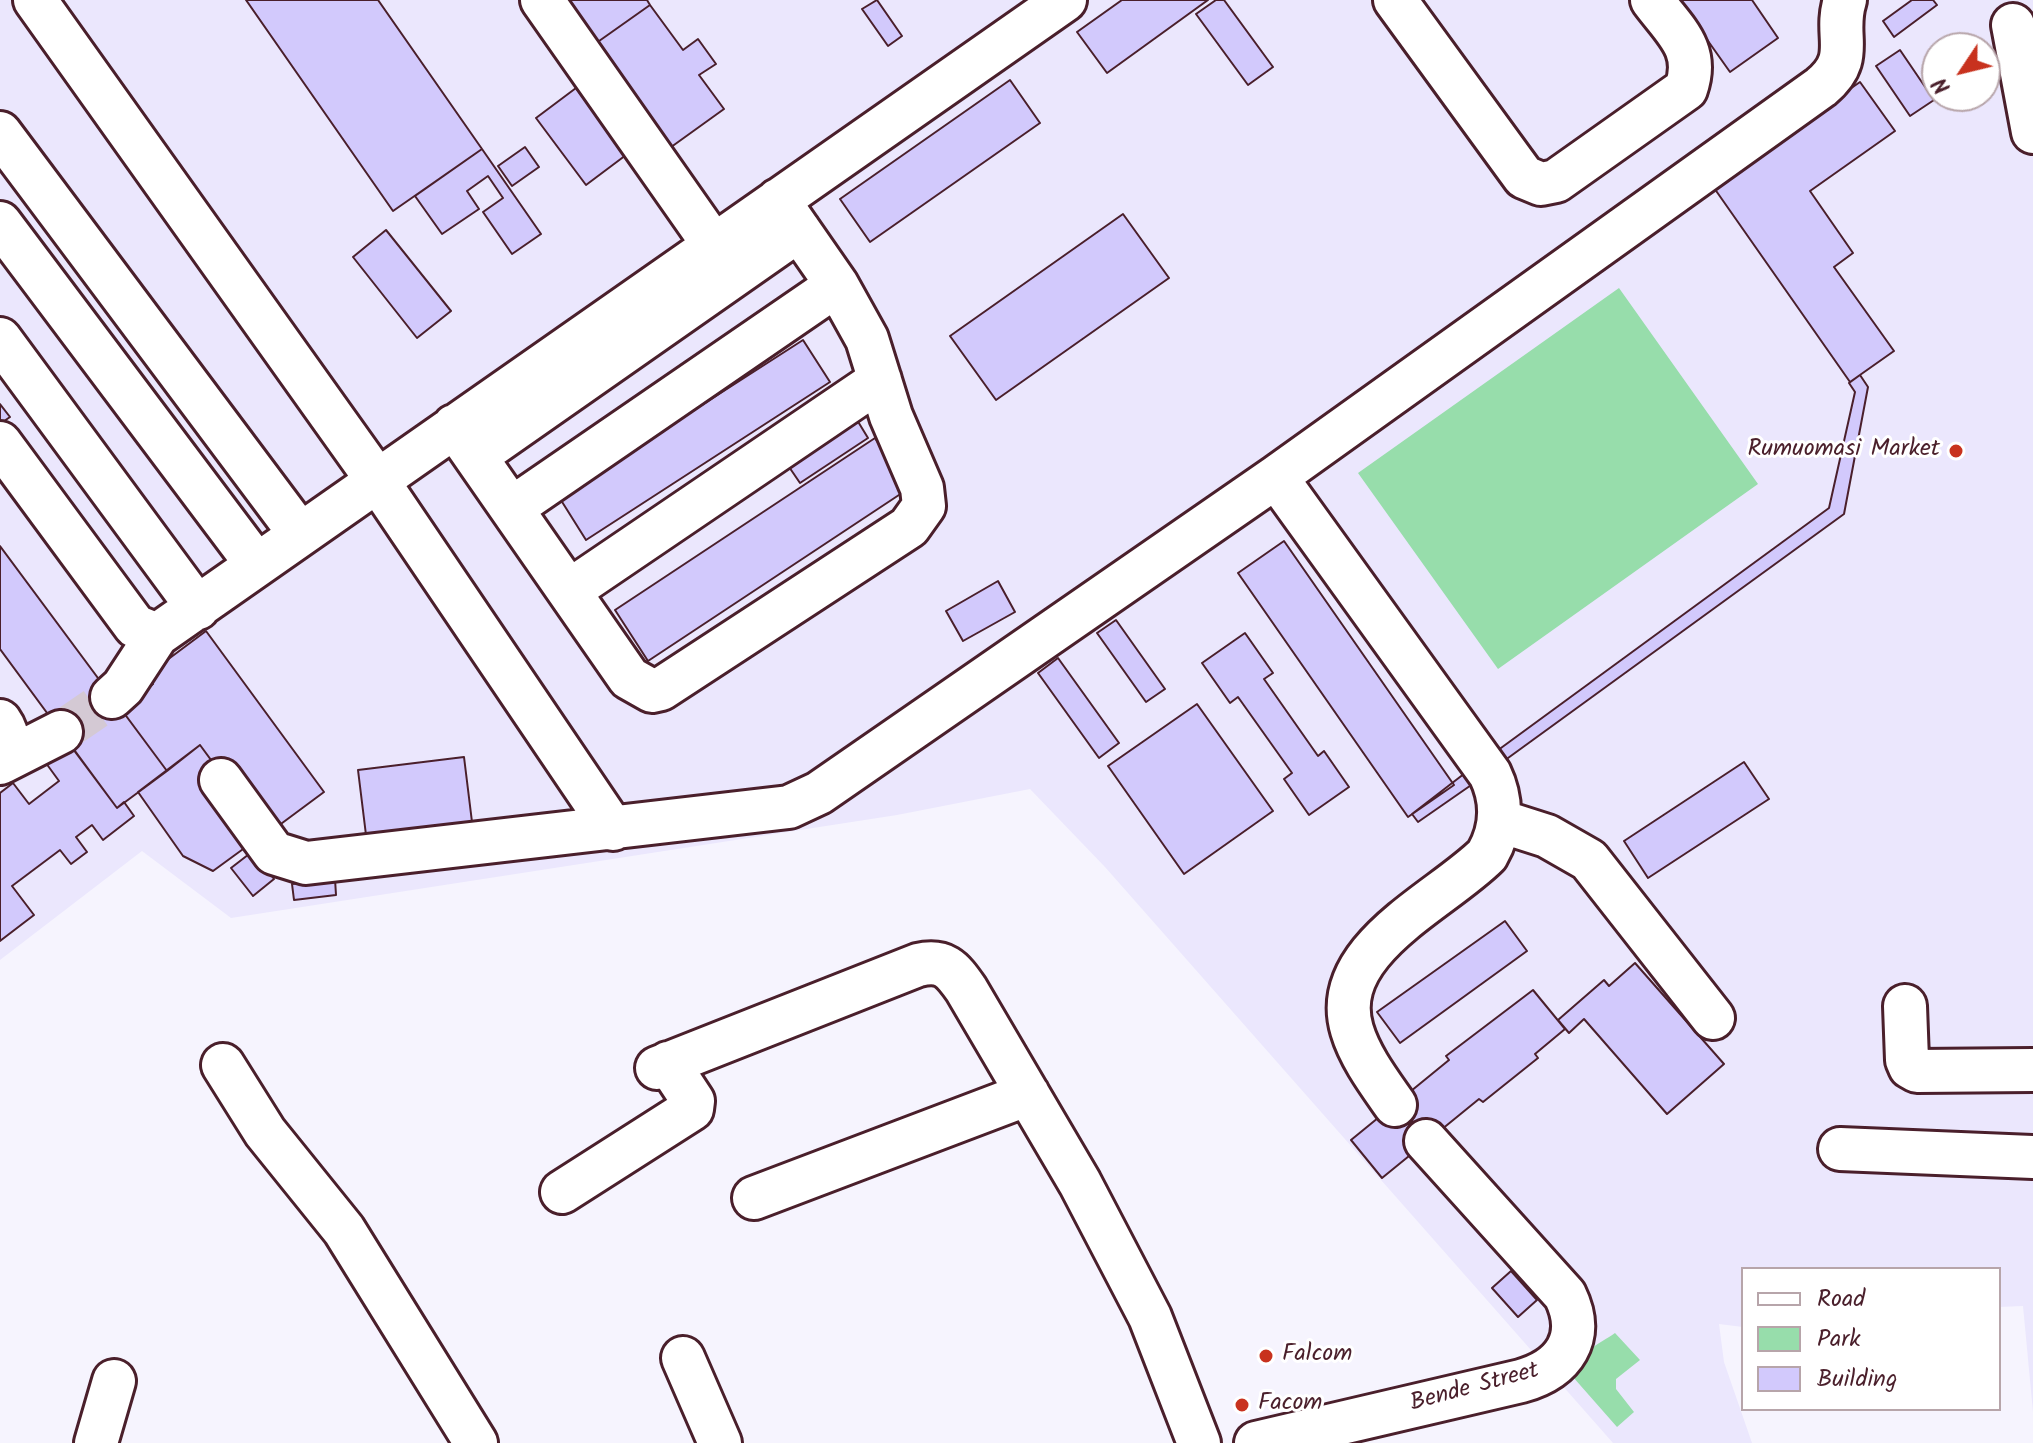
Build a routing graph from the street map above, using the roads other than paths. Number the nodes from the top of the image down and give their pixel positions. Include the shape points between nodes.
1 (35, 0) edge
2 (542, 0) edge
3 (1065, 0) edge
4 (1395, 0) edge
5 (1652, 0) edge
6 (1845, 0) edge
7 (2013, 25) dead end
8 (2033, 132) edge
9 (0, 133) edge
10 (789, 215) junction
11 (0, 223) edge
12 (713, 244) junction
13 (837, 285) junction
14 (0, 339) edge
15 (880, 380) junction
16 (465, 441) junction
17 (0, 443) edge
18 (1276, 477) junction
19 (377, 480) junction
20 (512, 508) junction
21 (300, 534) junction
22 (257, 565) junction
23 (569, 591) junction
24 (198, 608) junction
25 (157, 635) junction
26 (112, 697) tunnel mouth
27 (0, 721) edge
28 (61, 732) tunnel mouth
29 (1, 762) edge
30 (221, 780) dead end
31 (1500, 821) junction
32 (613, 829) junction
33 (1905, 1006) dead end
34 (1713, 1018) dead end
35 (223, 1065) dead end
36 (2033, 1070) edge
37 (1028, 1094) junction
38 (1395, 1105) dead end
39 (1426, 1141) dead end
40 (1840, 1149) dead end
41 (2033, 1157) edge
42 (562, 1192) dead end
43 (754, 1198) dead end
44 (683, 1358) dead end
45 (114, 1381) dead end
46 (1326, 1435) edge
47 (96, 1443) edge
48 (476, 1443) edge
49 (720, 1443) edge
50 (1199, 1443) edge
51 (1256, 1443) edge

1 - 19 street
2 - 12 street
3 - 10 street
4 - 5 street via 1524,177 1541,184 1556,181 1686,89 1694,67 1686,46
6 - 18 street via 1840,21 1844,58 1837,74
7 - 8 street
9 - 21 street
10 - 12 street
10 - 13 street
10 - 16 street
11 - 22 street
12 - 16 street
13 - 15 street via 867,339
13 - 20 street
14 - 24 street
15 - 23 street
15 - 23 street via 922,488 924,506 909,527 652,691 629,678
16 - 19 street
16 - 20 street
17 - 25 street via 135,626
18 - 31 street via 1490,774
18 - 32 street via 819,793 789,807
19 - 21 street
19 - 32 street
20 - 23 street
21 - 22 street
22 - 24 street
24 - 25 street
25 - 26 street
27 - 29 street via 8,748
28 - 29 street
30 - 32 street via 274,853 306,863
31 - 34 street via 1547,836 1589,860
31 - 38 street via 1487,855 1381,940 1350,985 1351,1030
33 - 36 street via 1907,1060 1917,1071
35 - 48 street via 265,1132 344,1230
37 - 42 street via 955,972 941,962 918,965 662,1066 693,1101 692,1109
37 - 43 street
37 - 50 street via 1150,1317
39 - 46 street, Bende Street via 1565,1295 1574,1331 1559,1362 1544,1375
40 - 41 street
44 - 49 street
45 - 47 street
46 - 51 street, Bende Street

